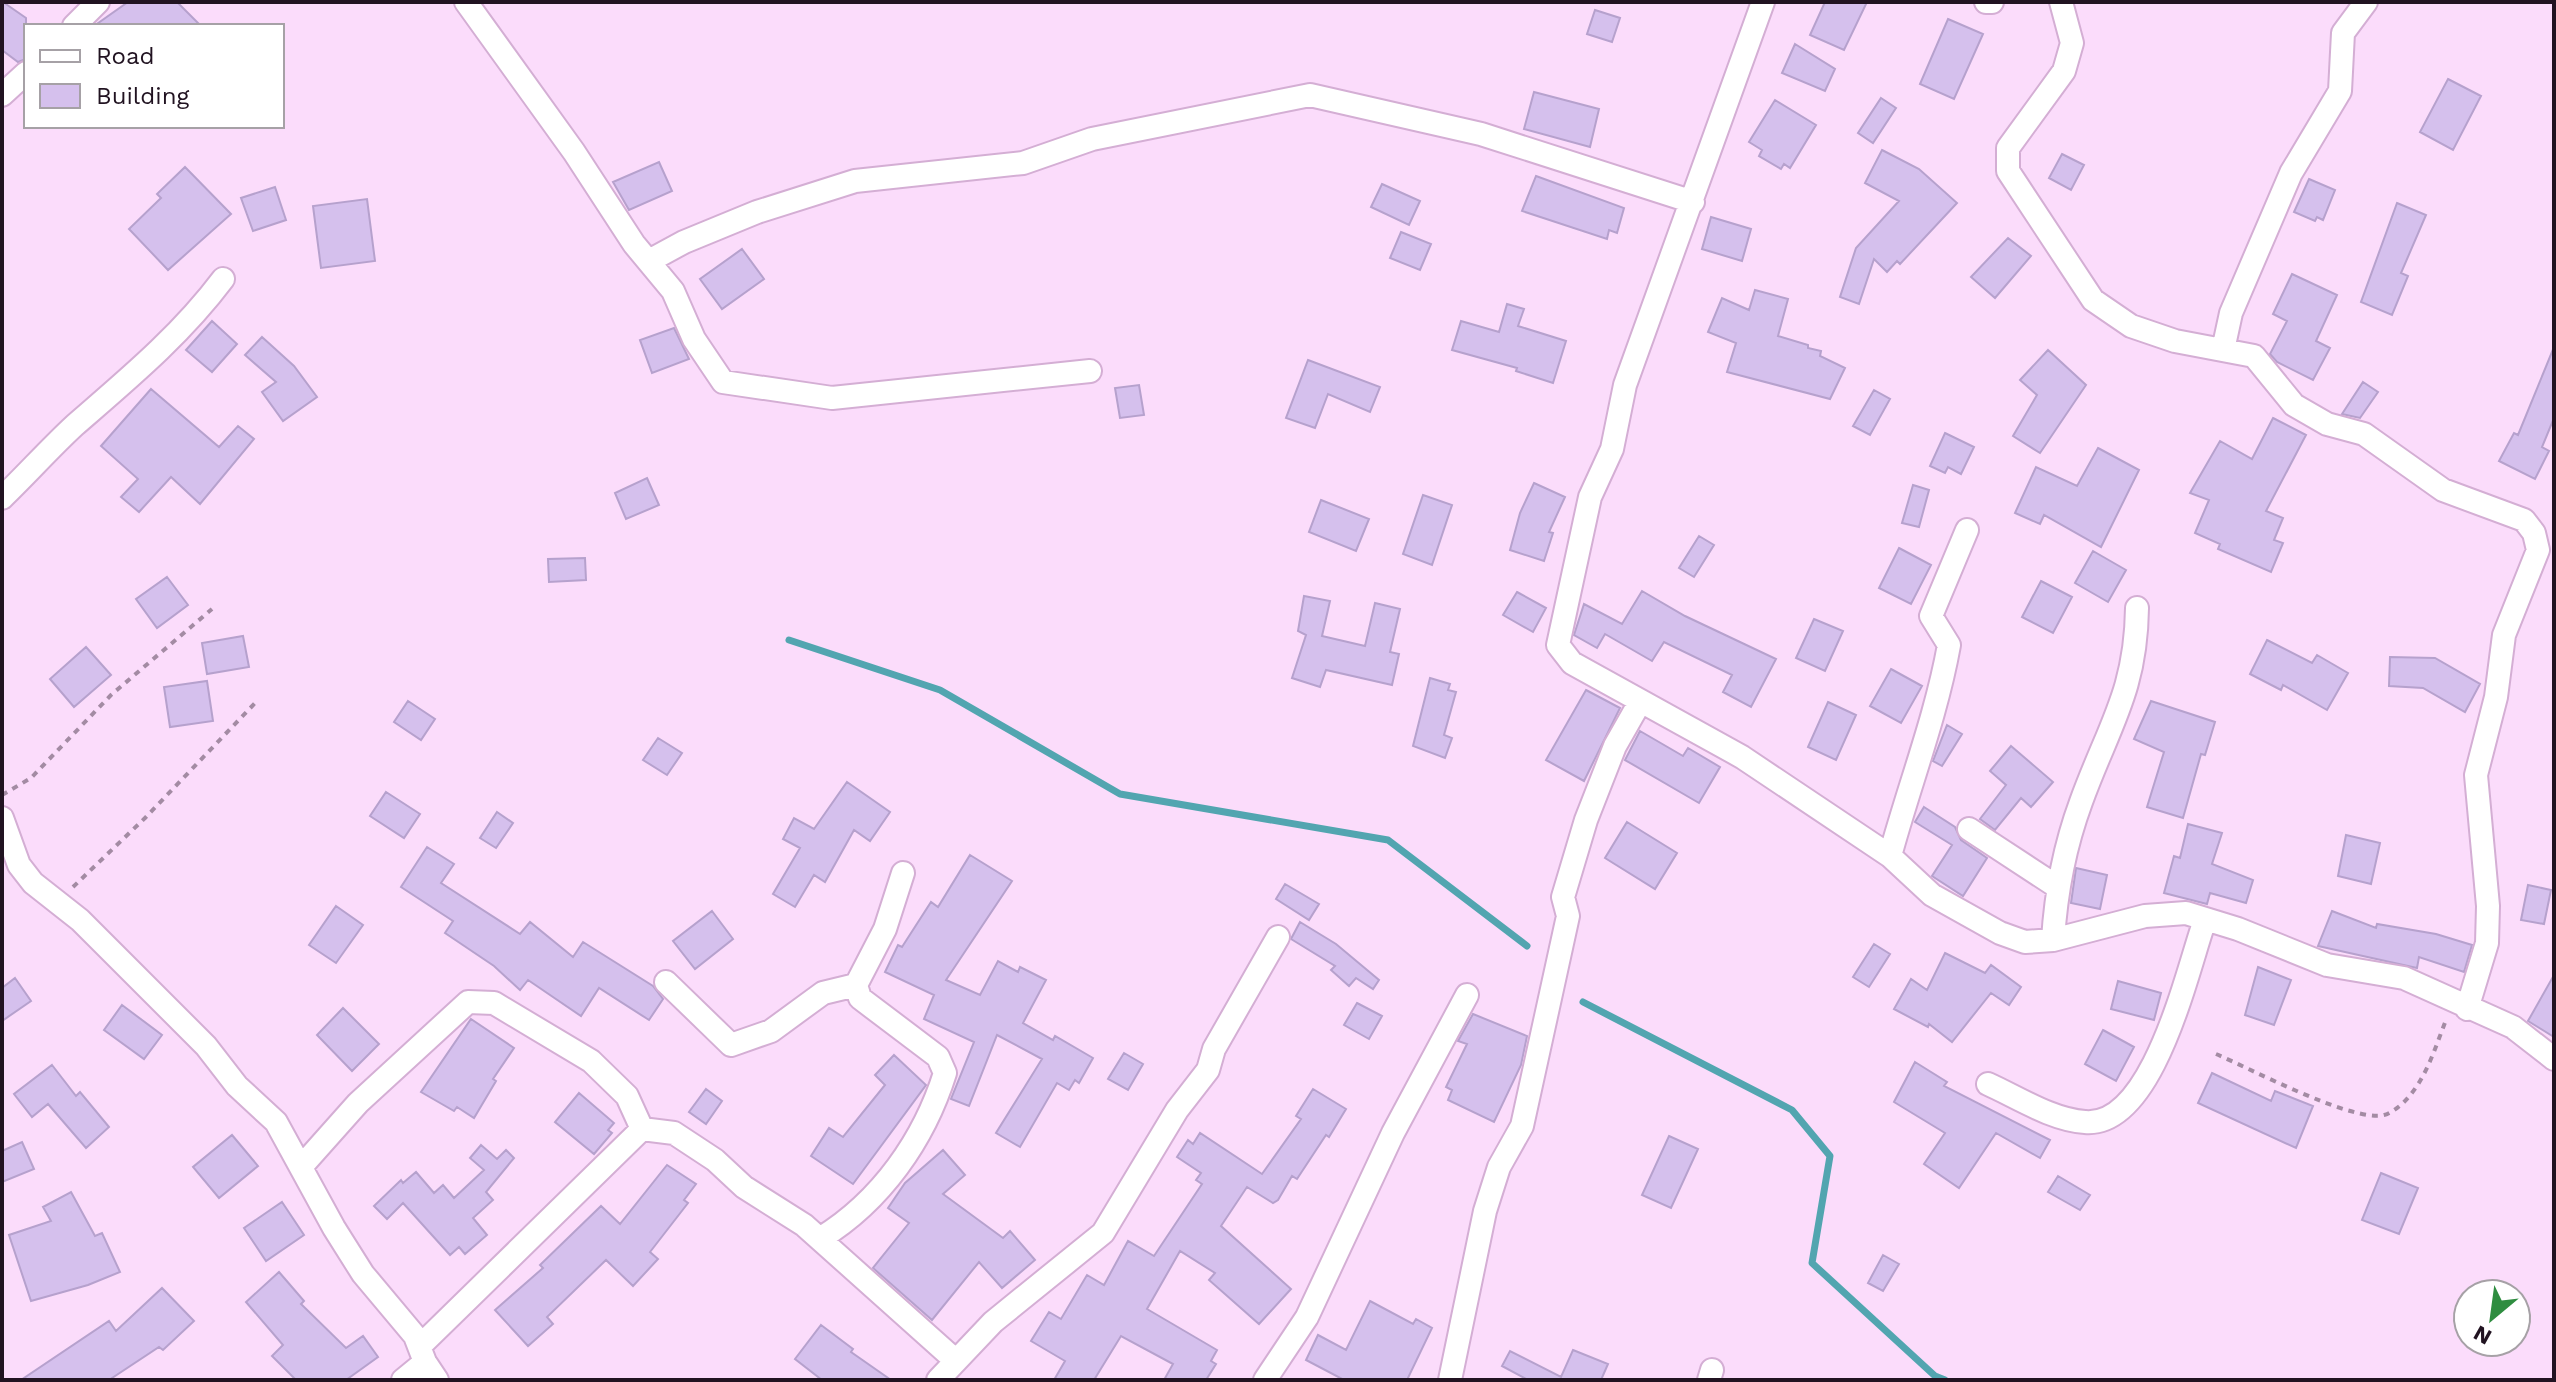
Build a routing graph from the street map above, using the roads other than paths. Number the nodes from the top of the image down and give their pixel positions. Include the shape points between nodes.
1 (98, 2) edge
2 (466, 2) edge
3 (1763, 2) edge
4 (1986, 2) edge
5 (1992, 2) edge
6 (2041, 2) edge
7 (2366, 2) edge
8 (2063, 8) edge
9 (76, 24) edge
10 (24, 75) edge
11 (2, 95) edge
12 (1693, 202) junction
13 (649, 261) junction
14 (223, 279) dead end
15 (2223, 350) junction
16 (1090, 371) dead end
17 (2, 498) edge
18 (2554, 527) edge
19 (1967, 530) dead end
20 (2538, 550) junction
21 (2137, 608) dead end
22 (1640, 702) junction
23 (2, 818) edge
24 (1969, 829) dead end
25 (1890, 856) junction
26 (903, 873) dead end
27 (2056, 886) junction
28 (2205, 920) junction
29 (1278, 937) dead end
30 (2053, 940) junction
31 (666, 982) dead end
32 (856, 985) junction
33 (1467, 995) dead end
34 (2467, 1009) junction
35 (2554, 1059) edge
36 (1988, 1084) dead end
37 (642, 1129) junction
38 (301, 1167) junction
39 (821, 1238) junction
40 (955, 1360) junction
41 (427, 1363) edge
42 (403, 1380) edge
43 (938, 1380) edge
44 (1265, 1380) edge
45 (1450, 1380) edge

1 - 9 street
2 - 13 street
3 - 12 street
4 - 5 street
6 - 8 street
7 - 15 street via 2343,33 2340,91 2291,173 2231,313
8 - 15 street via 2072,43 2064,71 2008,148 2008,171 2093,300 2131,326
10 - 11 street
12 - 13 street via 1481,134 1310,95 1092,139 1023,163 855,181 757,212
12 - 22 street via 1625,385 1612,449 1590,497 1558,645 1572,663
13 - 16 street via 673,291 694,339 723,382 832,398
14 - 17 street via 152,358
15 - 20 street via 2254,356 2294,405 2327,424 2364,434 2443,490 2524,520
18 - 20 street
19 - 25 street via 1931,616 1949,645
20 - 34 street via 2504,635 2496,697 2476,775 2487,943
21 - 27 street via 2129,682 2080,802
22 - 25 street via 1742,757
22 - 45 street via 1615,746 1563,897 1568,916 1536,1074 1522,1126 1499,1167 1485,1211
23 - 38 street via 19,865 33,883 206,1046 237,1086 276,1122
24 - 27 street
25 - 30 street via 1932,895 2000,933 2025,942
26 - 32 street via 885,929
27 - 30 street
28 - 30 street via 2186,913 2145,916
28 - 34 street via 2327,965 2404,978
28 - 36 street via 2172,1027 2150,1070 2109,1118 2086,1123
29 - 40 street via 1214,1049 1208,1070 1177,1110 1103,1233 993,1322
31 - 32 street via 731,1045 771,1031 823,993
32 - 39 street via 860,998 938,1057 945,1073 935,1106 894,1173 862,1207
33 - 44 street via 1393,1133 1307,1317
34 - 35 street via 2513,1027
37 - 38 street via 627,1096 591,1061 517,1014 494,1003 468,1002 358,1103
37 - 39 street via 674,1133
37 - 41 street
38 - 41 street via 363,1274
39 - 40 street
40 - 43 street
41 - 42 street

